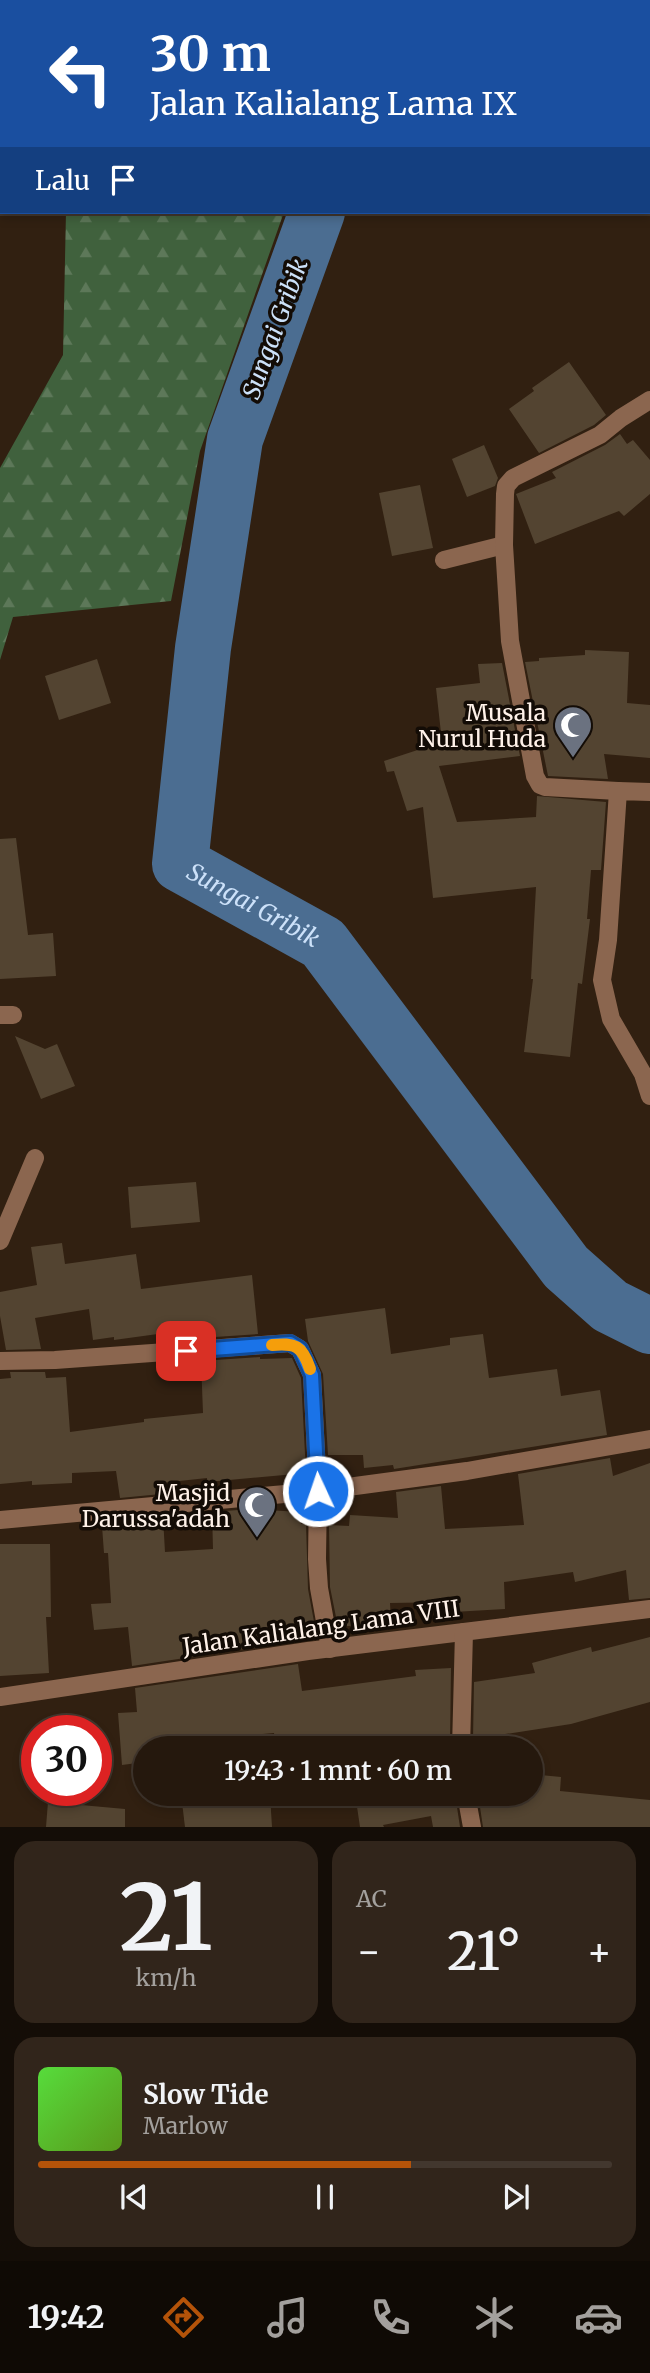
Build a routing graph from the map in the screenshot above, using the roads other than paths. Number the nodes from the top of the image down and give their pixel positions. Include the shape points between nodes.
1 (650, 400) edge
2 (504, 545) junction
3 (444, 560) dead end
4 (618, 791) junction
5 (650, 792) edge
6 (650, 1096) edge
7 (35, 1158) dead end
8 (0, 1241) edge
9 (0, 1361) edge
10 (650, 1439) edge
11 (318, 1491) junction
12 (0, 1520) edge
13 (650, 1609) edge
14 (464, 1632) junction
15 (330, 1649) junction
16 (0, 1697) edge
17 (461, 1736) edge
18 (468, 1806) edge
19 (472, 1827) edge

1 - 2 street via 600,435 513,478 506,486
2 - 3 street
2 - 4 street via 510,641 538,782 545,787
4 - 5 street
4 - 6 street via 602,980 611,1019 643,1074
7 - 8 street
9 - 11 street via 290,1343 300,1349 312,1375
10 - 11 street
11 - 12 street
11 - 15 street via 318,1579
13 - 14 street, Jalan Kalialang Lama VIII
14 - 15 street, Jalan Kalialang Lama VIII
14 - 17 street
15 - 16 street, Jalan Kalialang Lama VIII
18 - 19 street

